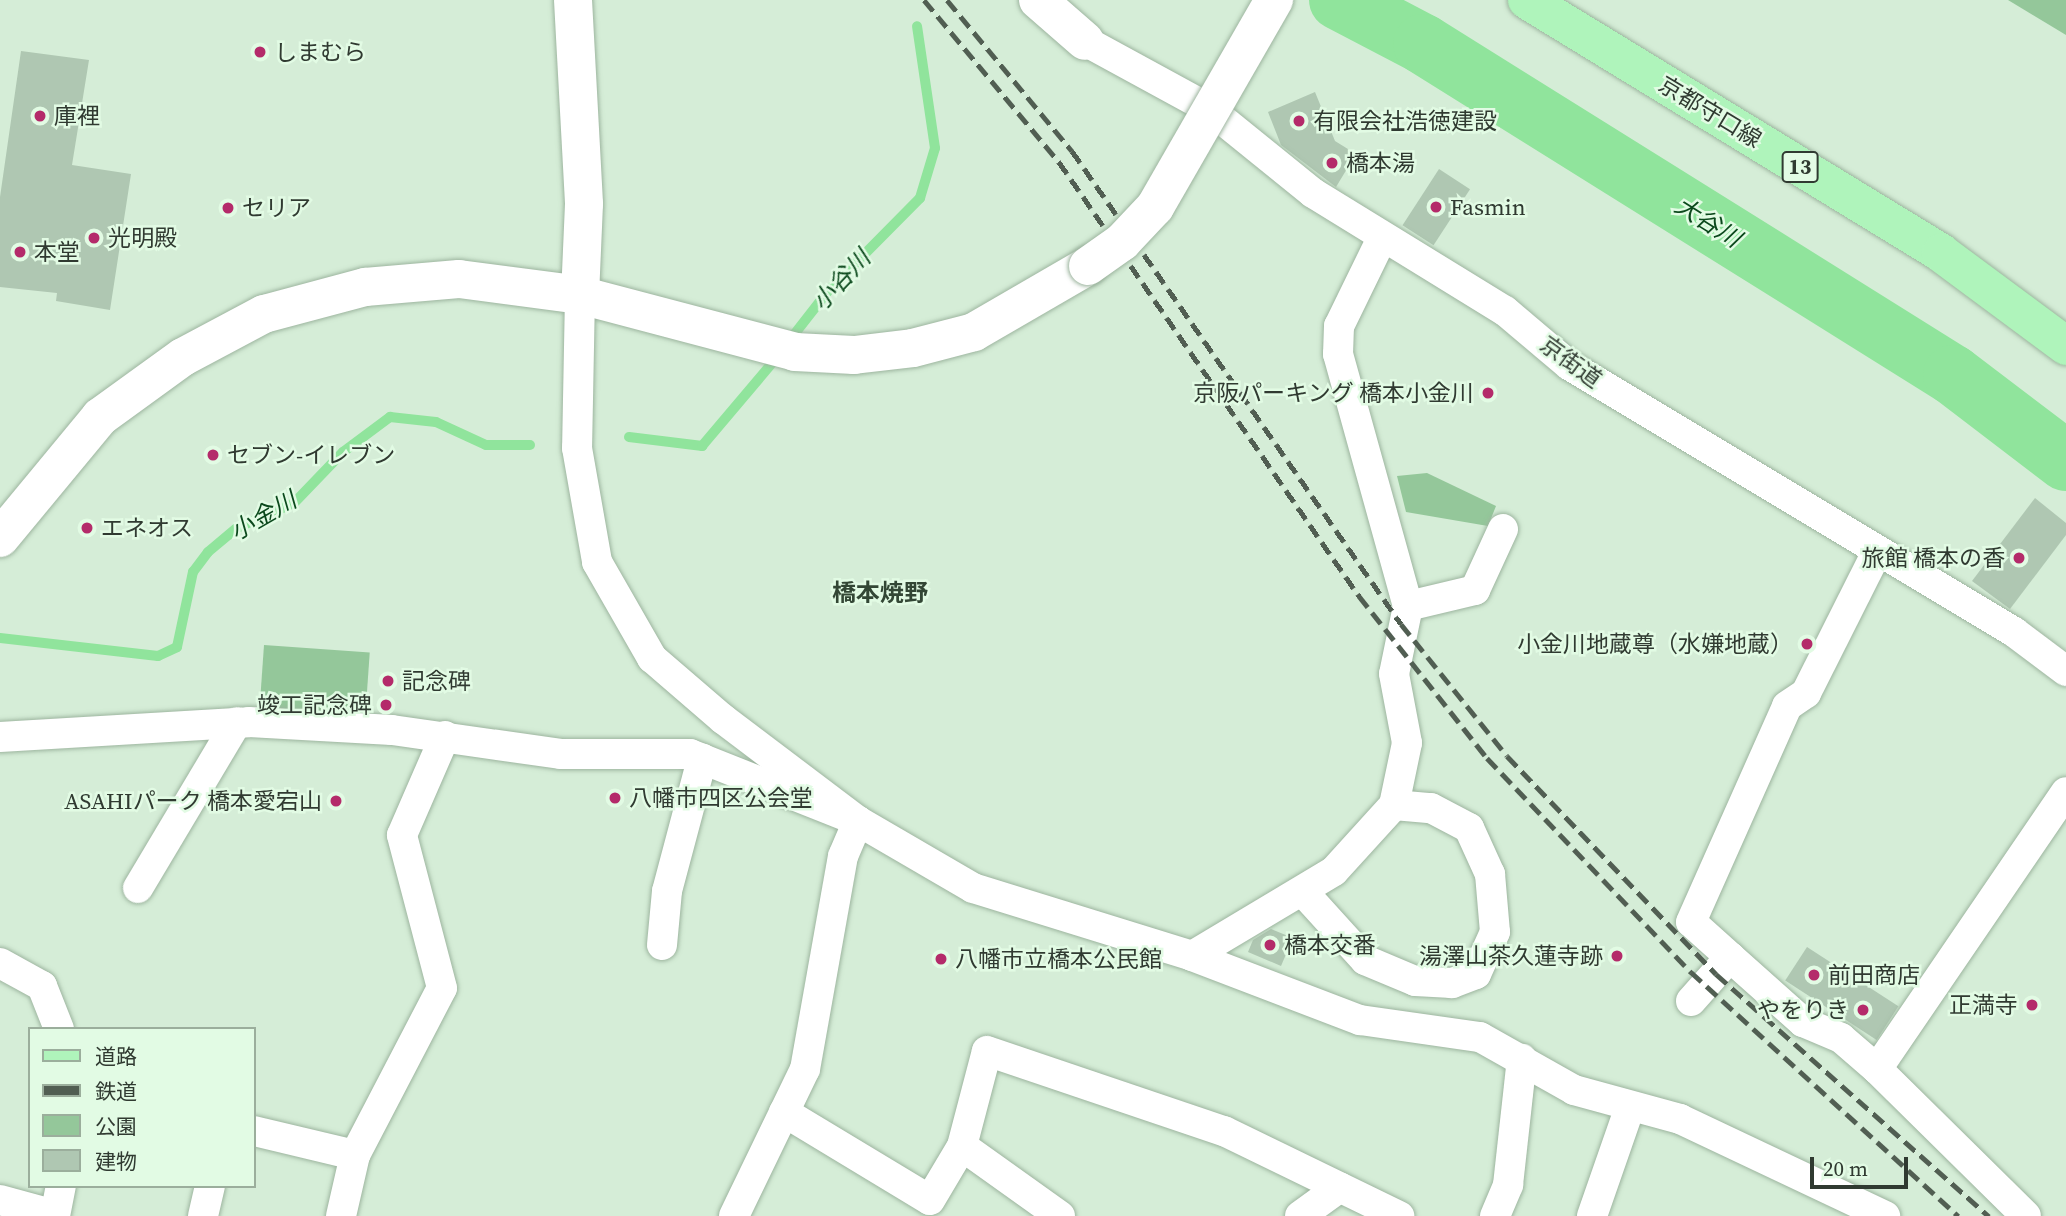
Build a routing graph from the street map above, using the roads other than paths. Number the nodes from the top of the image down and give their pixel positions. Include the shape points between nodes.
1 (573, 0) edge
2 (1038, 0) edge
3 (1274, 0) edge
4 (1527, 0) edge
5 (1085, 41) joint
6 (1382, 238) junction
7 (580, 295) junction
8 (2066, 346) edge
9 (1503, 528) dead end
10 (0, 538) edge
11 (1877, 552) junction
12 (1408, 606) junction
13 (2066, 671) edge
14 (237, 722) junction
15 (445, 736) junction
16 (0, 737) edge
17 (702, 759) junction
18 (2066, 792) edge
19 (1394, 805) junction
20 (858, 821) junction
21 (138, 888) dead end
22 (1304, 892) junction
23 (662, 945) dead end
24 (1192, 956) junction
25 (1730, 957) junction
26 (0, 963) edge
27 (1691, 1001) dead end
28 (58, 1027) edge
29 (1522, 1059) junction
30 (1877, 1069) junction
31 (1630, 1107) junction
32 (785, 1112) junction
33 (256, 1131) edge
34 (962, 1146) junction
35 (355, 1155) junction
36 (1340, 1187) junction
37 (61, 1188) edge
38 (211, 1188) edge
39 (0, 1200) edge
40 (55, 1216) edge
41 (204, 1216) edge
42 (341, 1216) edge
43 (734, 1216) edge
44 (1060, 1216) edge
45 (1300, 1216) edge
46 (1399, 1216) edge
47 (1495, 1216) edge
48 (1592, 1216) edge
49 (1885, 1216) edge
50 (2026, 1216) edge

1 - 7 street via 584,204
2 - 5 street
3 - 7 street, bridge via 1155,207 1122,242 1088,266 974,332 854,355 796,352
4 - 8 main road, 京都守口線 / 13 via 1941,253
5 - 6 street, 京街道 via 1208,108 1313,193
6 - 11 street, 京街道 via 1505,311 1569,365
6 - 12 street via 1339,326 1338,354
7 - 10 street via 459,279 365,287 264,314 183,356 100,417
7 - 20 street via 577,449 597,562 652,658
9 - 12 street via 1475,590
11 - 13 street, 京街道 via 2014,632
11 - 25 street via 1805,694 1787,706 1690,922
12 - 19 street via 1394,674 1407,743
14 - 15 street
14 - 16 street
14 - 21 street
15 - 17 street via 561,754 690,754
15 - 35 street via 402,835 442,988
17 - 20 street
17 - 23 street via 667,891
18 - 30 street
19 - 22 street via 1334,871
19 - 22 street via 1432,808 1469,828 1490,874 1495,907 1495,932 1476,974 1452,983 1385,974 1349,946
20 - 24 street via 973,888
20 - 32 street via 843,856 805,1069
22 - 24 street via 1288,895
24 - 29 street via 1360,1020 1480,1037
25 - 27 street
25 - 30 street via 1803,1022 1841,1038
26 - 28 street via 42,986
29 - 31 street via 1574,1090
29 - 47 street via 1508,1185
30 - 50 street
31 - 48 street
31 - 49 street via 1681,1119
32 - 34 street via 930,1200
32 - 43 street
33 - 35 street
34 - 36 street via 988,1051 1224,1131
34 - 44 street
35 - 42 street
36 - 45 street
36 - 46 street
37 - 40 street
38 - 41 street
39 - 40 street

